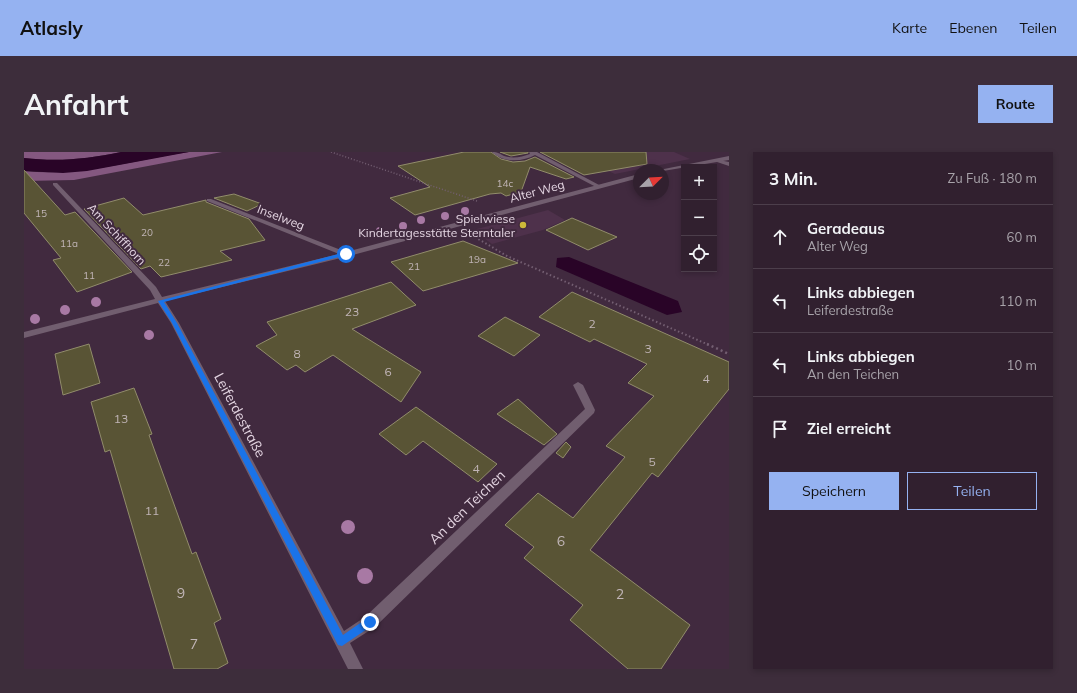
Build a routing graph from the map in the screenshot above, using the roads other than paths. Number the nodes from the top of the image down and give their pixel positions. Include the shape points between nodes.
1 (495, 152) edge
2 (533, 152) edge
3 (729, 158) edge
4 (716, 160) junction
5 (729, 164) edge
6 (669, 169) edge
7 (633, 177) edge
8 (55, 184) dead end
9 (598, 186) junction
10 (209, 200) dead end
11 (346, 254) junction
12 (161, 301) junction
13 (24, 335) edge
14 (578, 385) dead end
15 (342, 641) junction
16 (356, 669) edge

1 - 2 street via 515,160 533,155
2 - 9 street
3 - 4 street
4 - 5 street
4 - 6 street
7 - 9 street, Alter Weg
8 - 12 street, Am Schiffhorn via 153,289
9 - 11 street, Alter Weg
10 - 11 street, Inselweg
11 - 12 street, Alter Weg
12 - 13 street
12 - 15 street, Leiferdestraße via 175,323
14 - 15 street, An den Teichen via 590,410 370,622
15 - 16 street, Leiferdestraße

